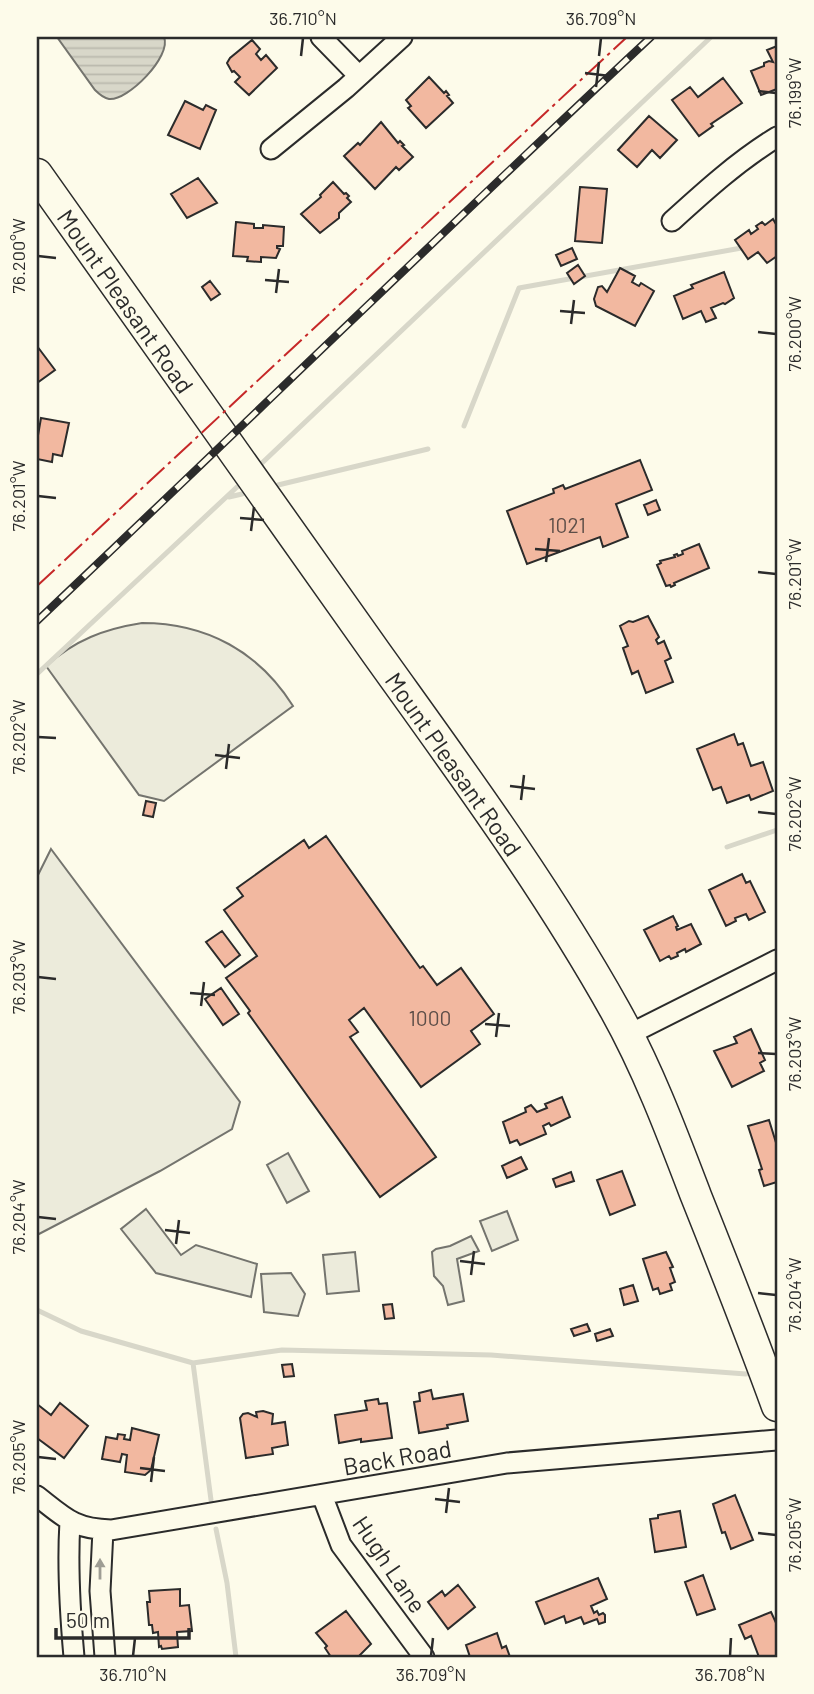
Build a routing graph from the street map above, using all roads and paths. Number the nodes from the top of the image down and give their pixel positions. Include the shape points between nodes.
1 (321, 37) edge
2 (402, 37) edge
3 (359, 76) junction
4 (777, 137) edge
5 (271, 149) dead end
6 (37, 174) edge
7 (671, 222) dead end
8 (777, 960) edge
9 (628, 1035) junction
10 (777, 1406) edge
11 (777, 1440) edge
12 (321, 1495) junction
13 (37, 1496) edge
14 (71, 1522) junction
15 (103, 1530) junction
16 (74, 1657) edge
17 (105, 1657) edge
18 (424, 1657) edge

1 - 3 street
2 - 3 street
3 - 5 street
4 - 7 street via 724,174
6 - 9 highway, Mount Pleasant Road via 475,790 583,956
8 - 9 street
9 - 10 highway, Mount Pleasant Road via 677,1147
11 - 12 street, Back Road via 507,1464
12 - 15 street, Back Road
12 - 18 street, Hugh Lane via 341,1545
13 - 14 street, Back Road
14 - 15 street, Back Road
14 - 16 street via 68,1553
17 -> 15 street via 100,1591

